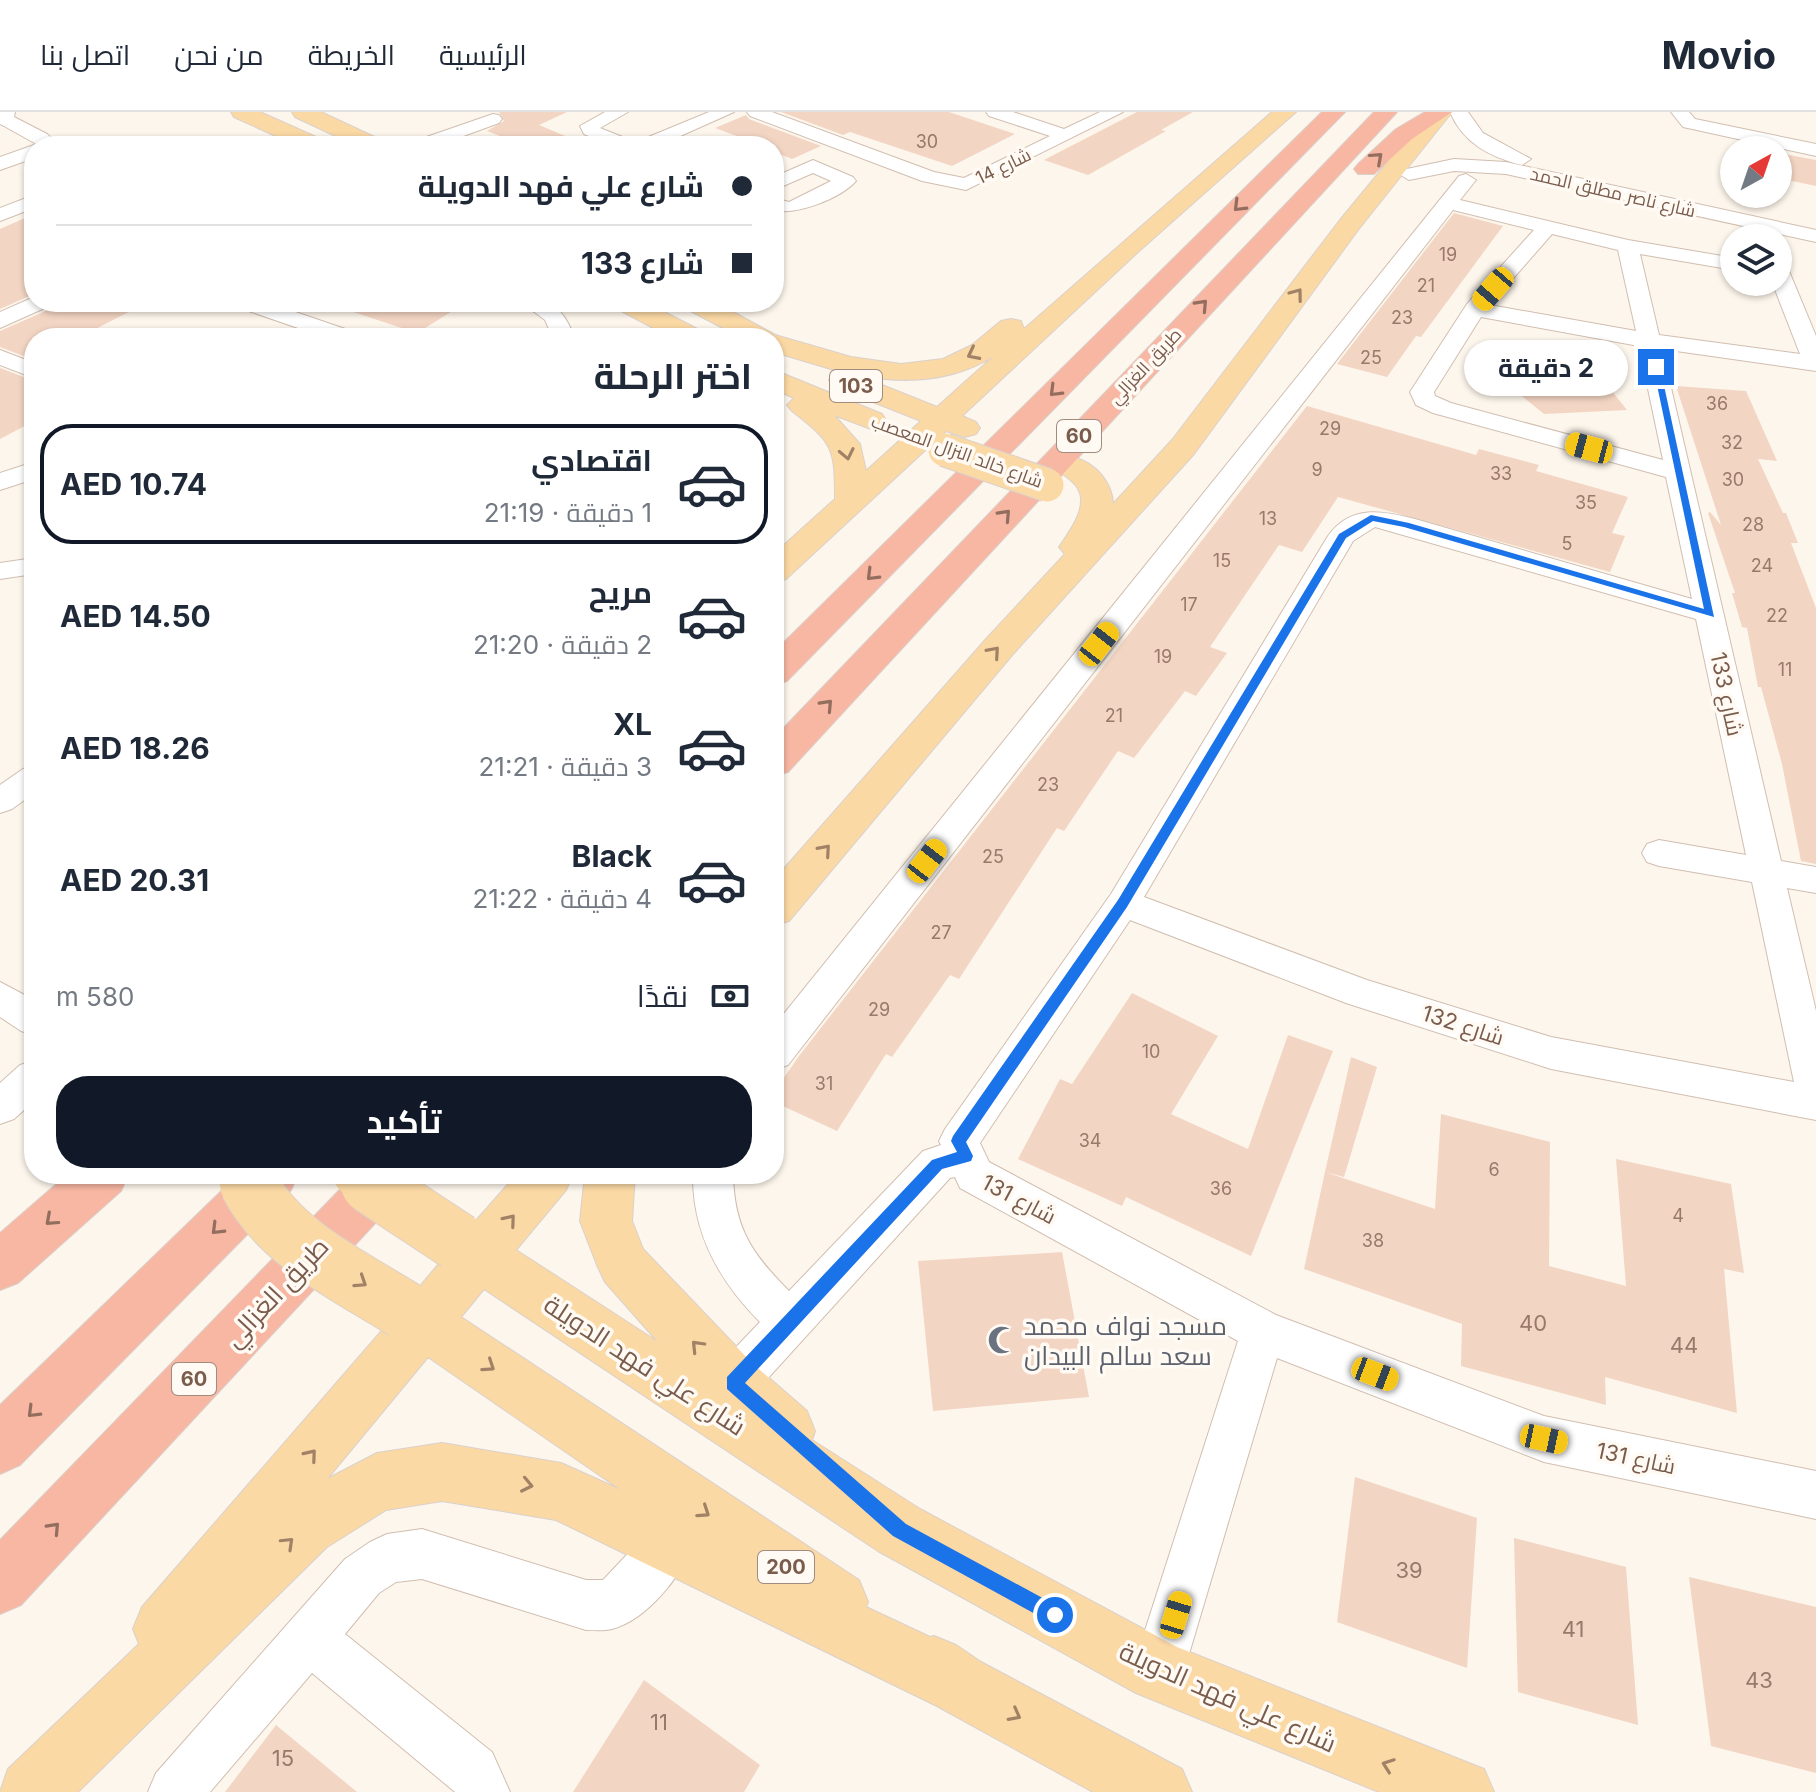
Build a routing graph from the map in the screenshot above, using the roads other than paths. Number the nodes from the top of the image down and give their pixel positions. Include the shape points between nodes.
1 (6, 112) edge
2 (242, 112) edge
3 (303, 112) edge
4 (619, 112) edge
5 (725, 112) edge
6 (756, 112) edge
7 (995, 112) edge
8 (1114, 112) edge
9 (1272, 112) edge
10 (1285, 112) edge
11 (1321, 112) edge
12 (1334, 112) edge
13 (1386, 112) edge
14 (1441, 112) edge
15 (1458, 112) edge
16 (1680, 112) edge
17 (493, 119) dead end
18 (1064, 135) junction
19 (38, 136) edge
20 (292, 136) edge
21 (354, 136) edge
22 (446, 136) edge
23 (604, 136) edge
24 (666, 136) edge
25 (1256, 137) junction
26 (1490, 146) junction
27 (850, 147) junction
28 (1816, 150) edge
29 (24, 155) edge
30 (1282, 163) junction
31 (0, 164) edge
32 (813, 166) junction
33 (1470, 172) junction
34 (1409, 174) junction
35 (784, 179) edge
36 (1448, 203) junction
37 (24, 205) edge
38 (784, 207) edge
39 (0, 215) edge
40 (1730, 219) junction
41 (1738, 224) edge
42 (1816, 224) edge
43 (1349, 225) junction
44 (1546, 228) junction
45 (1816, 238) edge
46 (1792, 245) edge
47 (1628, 246) junction
48 (1129, 247) junction
49 (1720, 262) edge
50 (1229, 277) junction
51 (1788, 296) edge
52 (24, 309) edge
53 (1475, 309) junction
54 (272, 312) edge
55 (548, 312) edge
56 (644, 312) edge
57 (713, 312) edge
58 (0, 321) edge
59 (315, 328) edge
60 (559, 328) edge
61 (674, 328) edge
62 (744, 328) edge
63 (1651, 341) junction
64 (784, 347) edge
65 (784, 349) edge
66 (0, 357) edge
67 (1816, 364) edge
68 (24, 367) edge
69 (784, 385) edge
70 (784, 390) edge
71 (944, 434) junction
72 (1183, 447) junction
73 (1677, 472) junction
74 (24, 474) edge
75 (0, 482) edge
76 (1098, 492) junction
77 (851, 502) junction
78 (784, 563) edge
79 (24, 567) edge
80 (0, 571) edge
81 (1048, 593) junction
82 (1710, 614) junction
83 (784, 663) edge
84 (784, 751) edge
85 (24, 784) edge
86 (0, 801) edge
87 (1659, 853) dead end
88 (1764, 871) junction
89 (1816, 880) edge
90 (784, 897) edge
91 (1123, 903) junction
92 (0, 997) edge
93 (24, 1013) edge
94 (784, 1041) edge
95 (24, 1086) edge
96 (1816, 1095) edge
97 (1816, 1103) edge
98 (0, 1107) edge
99 (966, 1156) junction
100 (93, 1184) edge
101 (249, 1184) edge
102 (263, 1184) edge
103 (370, 1184) edge
104 (379, 1184) edge
105 (537, 1184) edge
106 (609, 1184) edge
107 (714, 1184) edge
108 (468, 1250) junction
109 (0, 1266) edge
110 (414, 1316) junction
111 (791, 1321) junction
112 (1263, 1331) junction
113 (733, 1383) junction
114 (0, 1445) edge
115 (1816, 1495) edge
116 (899, 1530) junction
117 (670, 1544) junction
118 (0, 1584) edge
119 (308, 1637) junction
120 (1158, 1671) junction
121 (959, 1684) junction
122 (28, 1792) edge
123 (175, 1792) edge
124 (483, 1792) edge
125 (1159, 1792) edge
126 (1461, 1792) edge

1 - 19 street via 5,119
2 - 20 main road
3 - 21 main road
4 - 23 street via 589,126
5 - 24 street
6 - 27 street, شارع 14
7 - 18 street, شارع 14
8 - 18 street, شارع 14
9 - 25 street
10 - 25 main road
11 - 30 highway
12 - 30 highway, 60
13 - 50 highway, طريق الغزالي / 60
14 - 43 main road
50 -> 14 highway via 1404,134
15 - 26 street, شارع ناصر مطلق الحمد via 1471,133
15 - 34 main road
16 - 28 street via 1701,127
17 - 22 street
18 - 27 street, شارع 14 via 966,184 929,177
25 - 48 main road
26 - 33 street via 1460,153
26 - 42 street, شارع ناصر مطلق الحمد via 1547,166
27 - 32 street
29 - 31 street
30 -> 83 highway, 60
32 - 35 street
32 - 38 street via 846,181
33 - 34 street, شارع ناصر مطلق الحمد via 1437,166
33 - 36 street
33 - 40 street, شارع ناصر مطلق الحمد via 1523,171
34 - 43 main road
36 - 44 street
36 - 94 street
37 - 39 street
40 - 41 street
40 - 45 street, شارع ناصر مطلق الحمد
72 -> 43 main road
44 - 47 street
44 - 53 street
45 - 46 street
47 - 49 street
47 - 63 street, شارع 133
48 -> 64 main road via 977,354 947,365 878,373
48 - 71 main road
84 -> 50 highway, طريق الغزالي / 60
51 - 67 street
52 - 58 street
53 - 63 street
53 - 73 street via 1422,392 1425,400
54 - 59 street
55 - 60 street
56 - 61 main road
57 - 62 main road
63 - 67 street
63 - 73 street, شارع 133
65 - 71 main road, شارع خالد النزال المعصب / 103
66 - 68 street
69 - 71 main road, شارع خالد النزال المعصب / 103
70 -> 77 main road via 844,439 850,456
71 - 76 main road, شارع خالد النزال المعصب / 103, bridge via 1058,475 1064,490
71 - 77 main road
72 - 76 main road, شارع خالد النزال المعصب / 103 via 1130,483
72 - 81 main road
73 - 82 street, شارع 133
74 - 75 street
76 - 81 main road via 1086,531
77 - 78 main road
79 - 80 street
90 -> 81 main road
82 - 88 street, شارع 133
82 - 91 street, شارع 131 via 1371,518 1342,536
85 - 86 street
87 - 88 street
88 - 89 street
88 - 96 street, شارع 133
91 - 97 street, شارع 132 via 1359,992 1551,1053
91 - 99 street, شارع 131 via 959,1141
92 - 93 street
95 - 98 street
99 - 111 street via 937,1164
99 - 112 street, شارع 131 via 974,1175
100 -> 109 highway
101 -> 110 main road, 200, bridge via 261,1205 300,1242
102 -> 114 highway
103 - 108 main road, شارع علي فهد الدويلة, bridge
118 -> 104 highway, طريق الغزالي / 60
108 -> 105 main road
113 -> 106 main road via 623,1265 606,1221
107 - 111 street via 718,1224 734,1260 758,1294
108 - 110 main road
108 - 116 main road, شارع علي فهد الدويلة
110 -> 121 main road, 200
122 -> 110 main road
111 - 113 street
112 - 115 street, شارع 131 via 1544,1439
112 - 120 street
113 - 116 main road
116 - 120 main road, شارع علي فهد الدويلة
117 - 119 street via 629,1592 610,1605 586,1605 422,1554 387,1559 362,1576
117 - 121 main road
122 -> 117 main road via 306,1526 377,1482 442,1472 561,1492
119 - 123 street
119 - 124 street via 473,1771
126 -> 120 main road, شارع علي فهد الدويلة
121 -> 125 main road, 200

